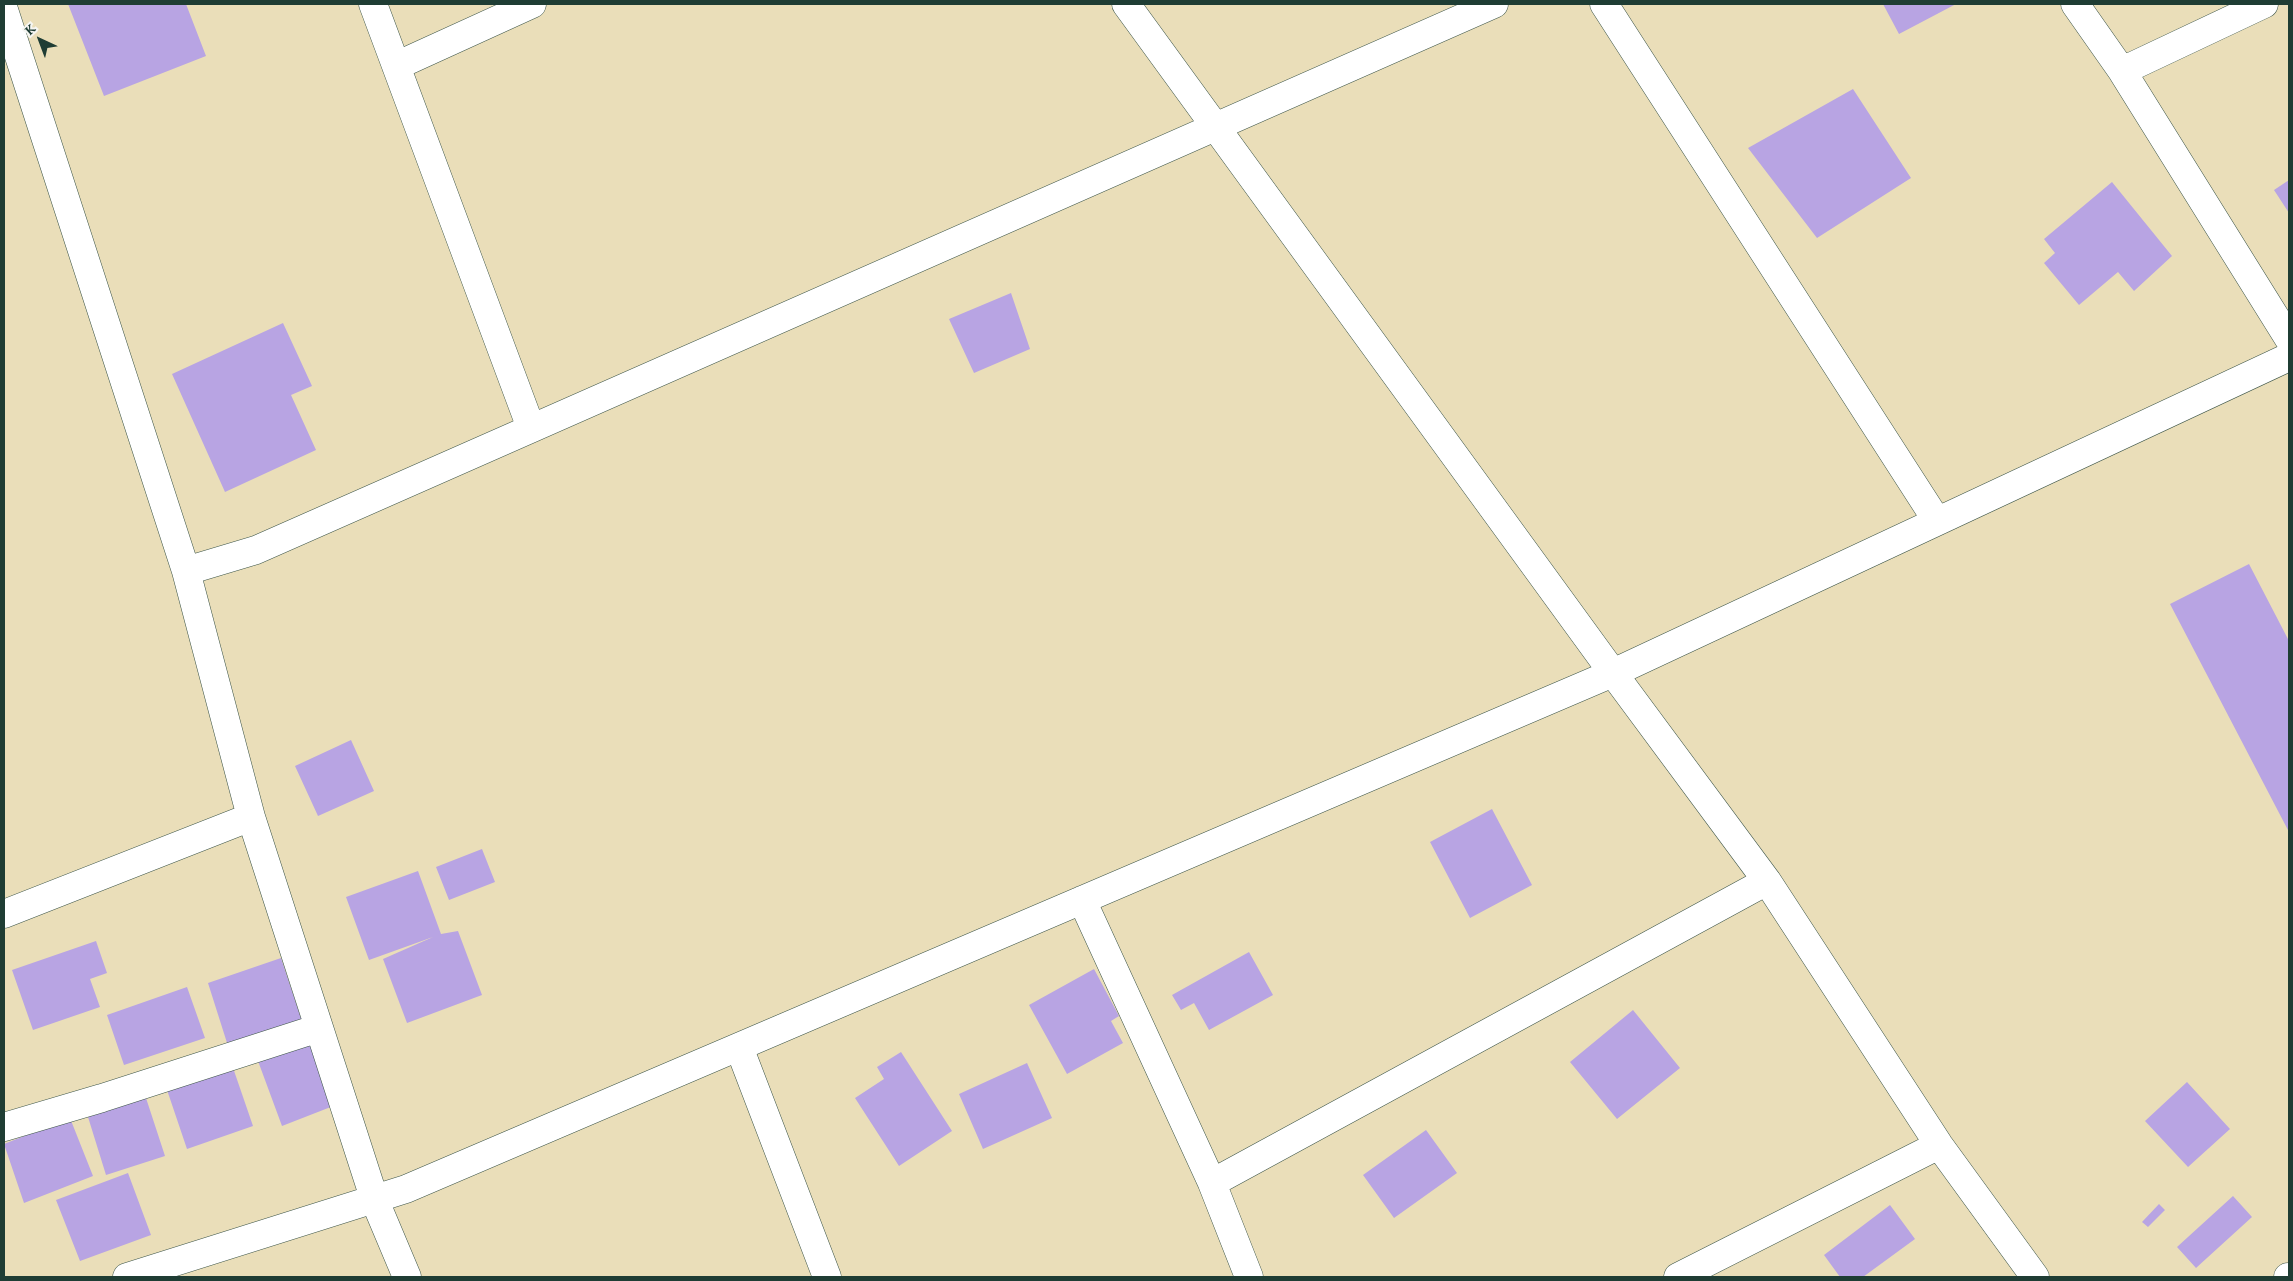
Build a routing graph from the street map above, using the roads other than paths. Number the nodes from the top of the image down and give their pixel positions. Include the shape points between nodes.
1 (373, 4) edge
2 (532, 4) edge
3 (1126, 4) edge
4 (1494, 4) edge
5 (1604, 4) edge
6 (2074, 4) edge
7 (2264, 4) edge
8 (4, 10) edge
9 (396, 66) junction
10 (2122, 71) junction
11 (1216, 126) junction
12 (2289, 339) edge
13 (2289, 358) edge
14 (530, 428) junction
15 (1937, 521) junction
16 (186, 571) junction
17 (1613, 674) junction
18 (251, 817) junction
19 (1767, 881) junction
20 (1082, 900) junction
21 (4, 914) edge
22 (319, 1028) junction
23 (739, 1047) junction
24 (4, 1127) edge
25 (1939, 1145) junction
26 (1212, 1183) junction
27 (375, 1200) junction
28 (127, 1277) edge
29 (407, 1277) edge
30 (827, 1277) edge
31 (1248, 1277) edge
32 (1678, 1277) edge
33 (2035, 1277) edge

1 - 9 street
2 - 9 street
3 - 11 street
4 - 11 street
5 - 15 street
6 - 10 street
7 - 10 street
8 - 16 street
9 - 14 street
10 - 12 street
11 - 14 street
11 - 17 street
13 - 15 street
14 - 16 street via 256,550
15 - 17 street
16 - 18 street
17 - 19 street
17 - 20 street
18 - 21 street
18 - 22 street
19 - 25 street
19 - 26 street
20 - 23 street
20 - 26 street
22 - 24 street
22 - 27 street
23 - 27 street via 415,1186
23 - 30 street
25 - 32 street
25 - 33 street
26 - 31 street
27 - 28 street
27 - 29 street

